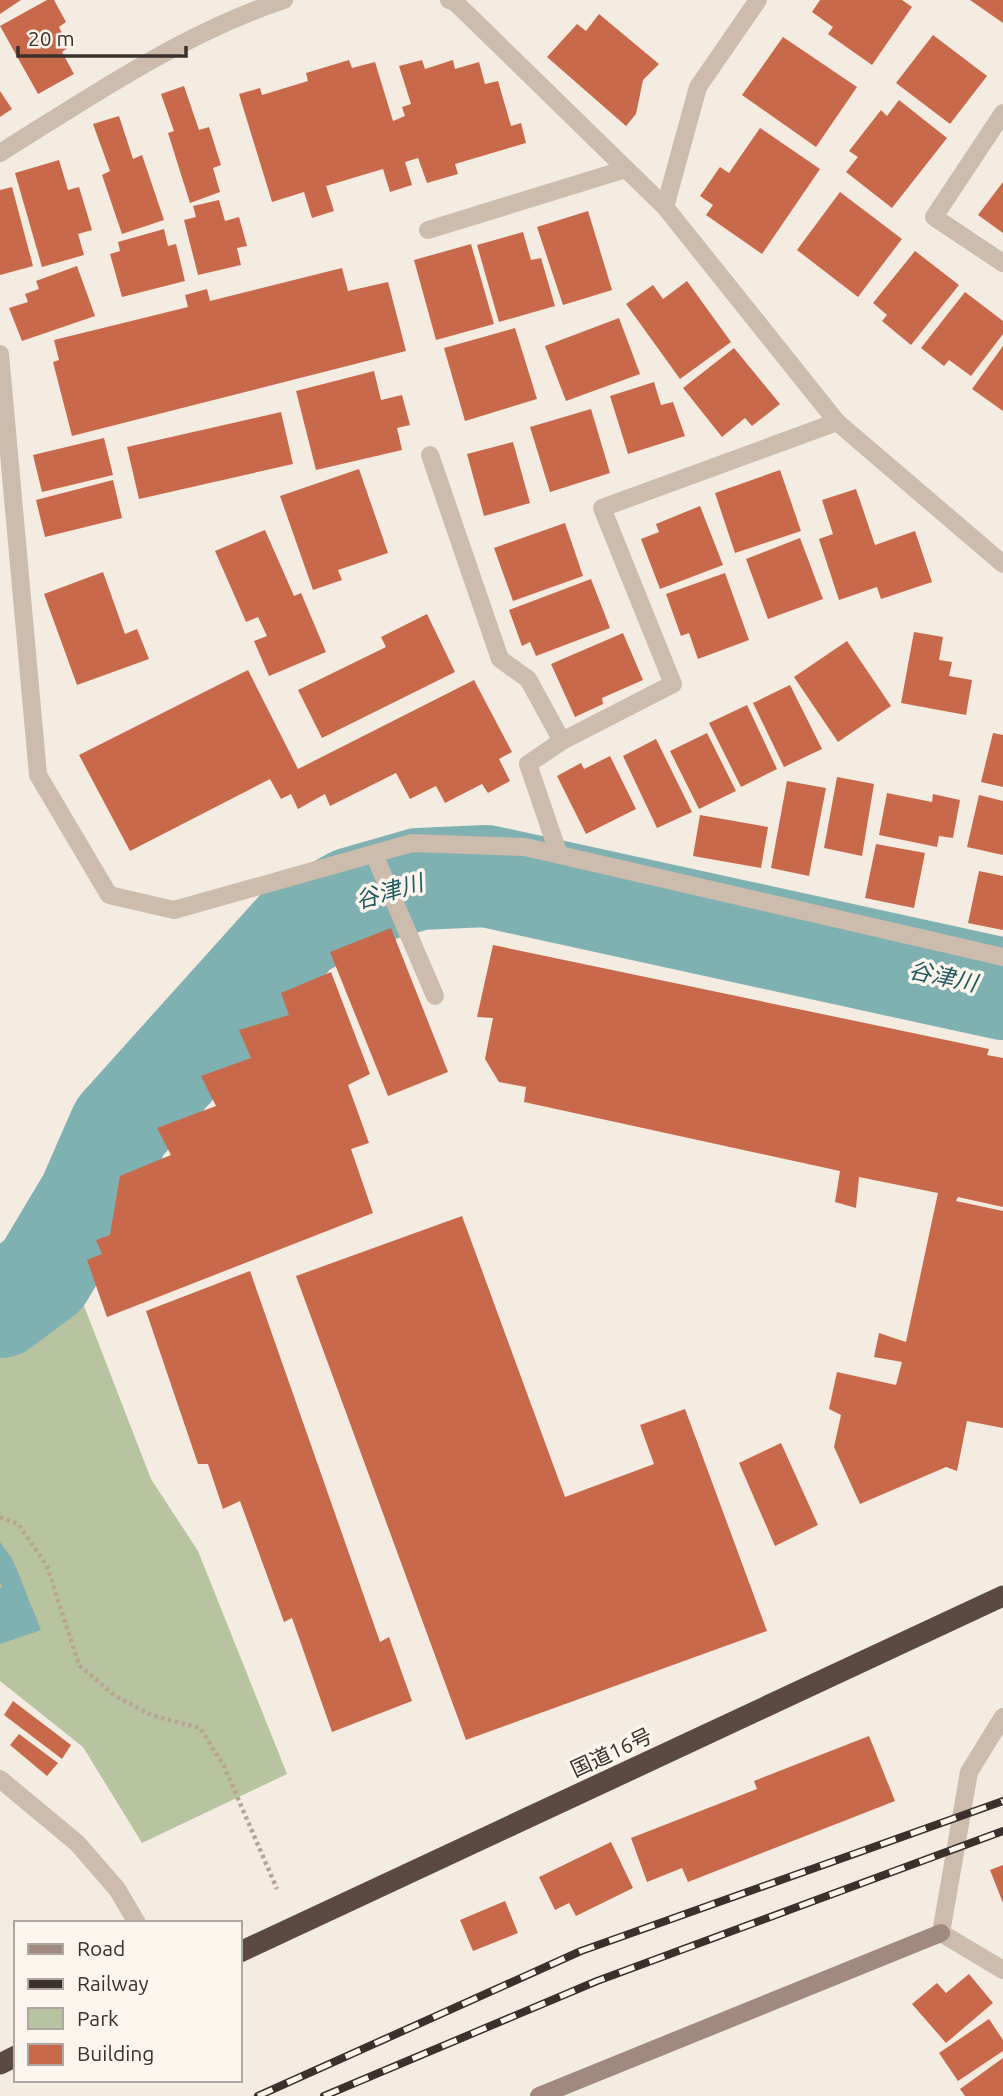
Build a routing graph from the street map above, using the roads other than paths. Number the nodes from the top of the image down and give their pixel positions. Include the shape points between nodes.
1 (284, 0) edge
2 (758, 0) edge
3 (454, 1) edge
4 (1003, 113) edge
5 (0, 153) edge
6 (626, 169) junction
7 (665, 207) junction
8 (428, 230) dead end
9 (1003, 263) edge
10 (0, 354) edge
11 (837, 422) junction
12 (4, 445) edge
13 (430, 455) dead end
14 (1003, 564) edge
15 (562, 741) junction
16 (374, 854) junction
17 (559, 855) junction
18 (1003, 957) edge
19 (435, 996) dead end
20 (1003, 1596) edge
21 (1003, 1717) edge
22 (0, 1779) edge
23 (135, 1921) edge
24 (941, 1933) junction
25 (242, 1951) edge
26 (1003, 1970) edge
27 (539, 2096) edge

1 - 5 street via 172,49
2 - 7 street via 698,87
3 - 6 street
4 - 9 street via 934,217
6 - 7 street
6 - 8 street
7 - 11 street
10 - 12 street
11 - 14 street
11 - 15 street via 602,508 673,684
12 - 16 street via 38,775 108,895 174,910
13 - 15 street via 500,659 528,680
15 - 17 street via 528,764
16 - 17 street via 412,843 525,847
16 - 19 street
17 - 18 street
20 - 25 highway, 国道16号
21 - 24 street via 969,1772
22 - 23 street via 77,1843 117,1889
24 - 26 street
24 - 27 street

